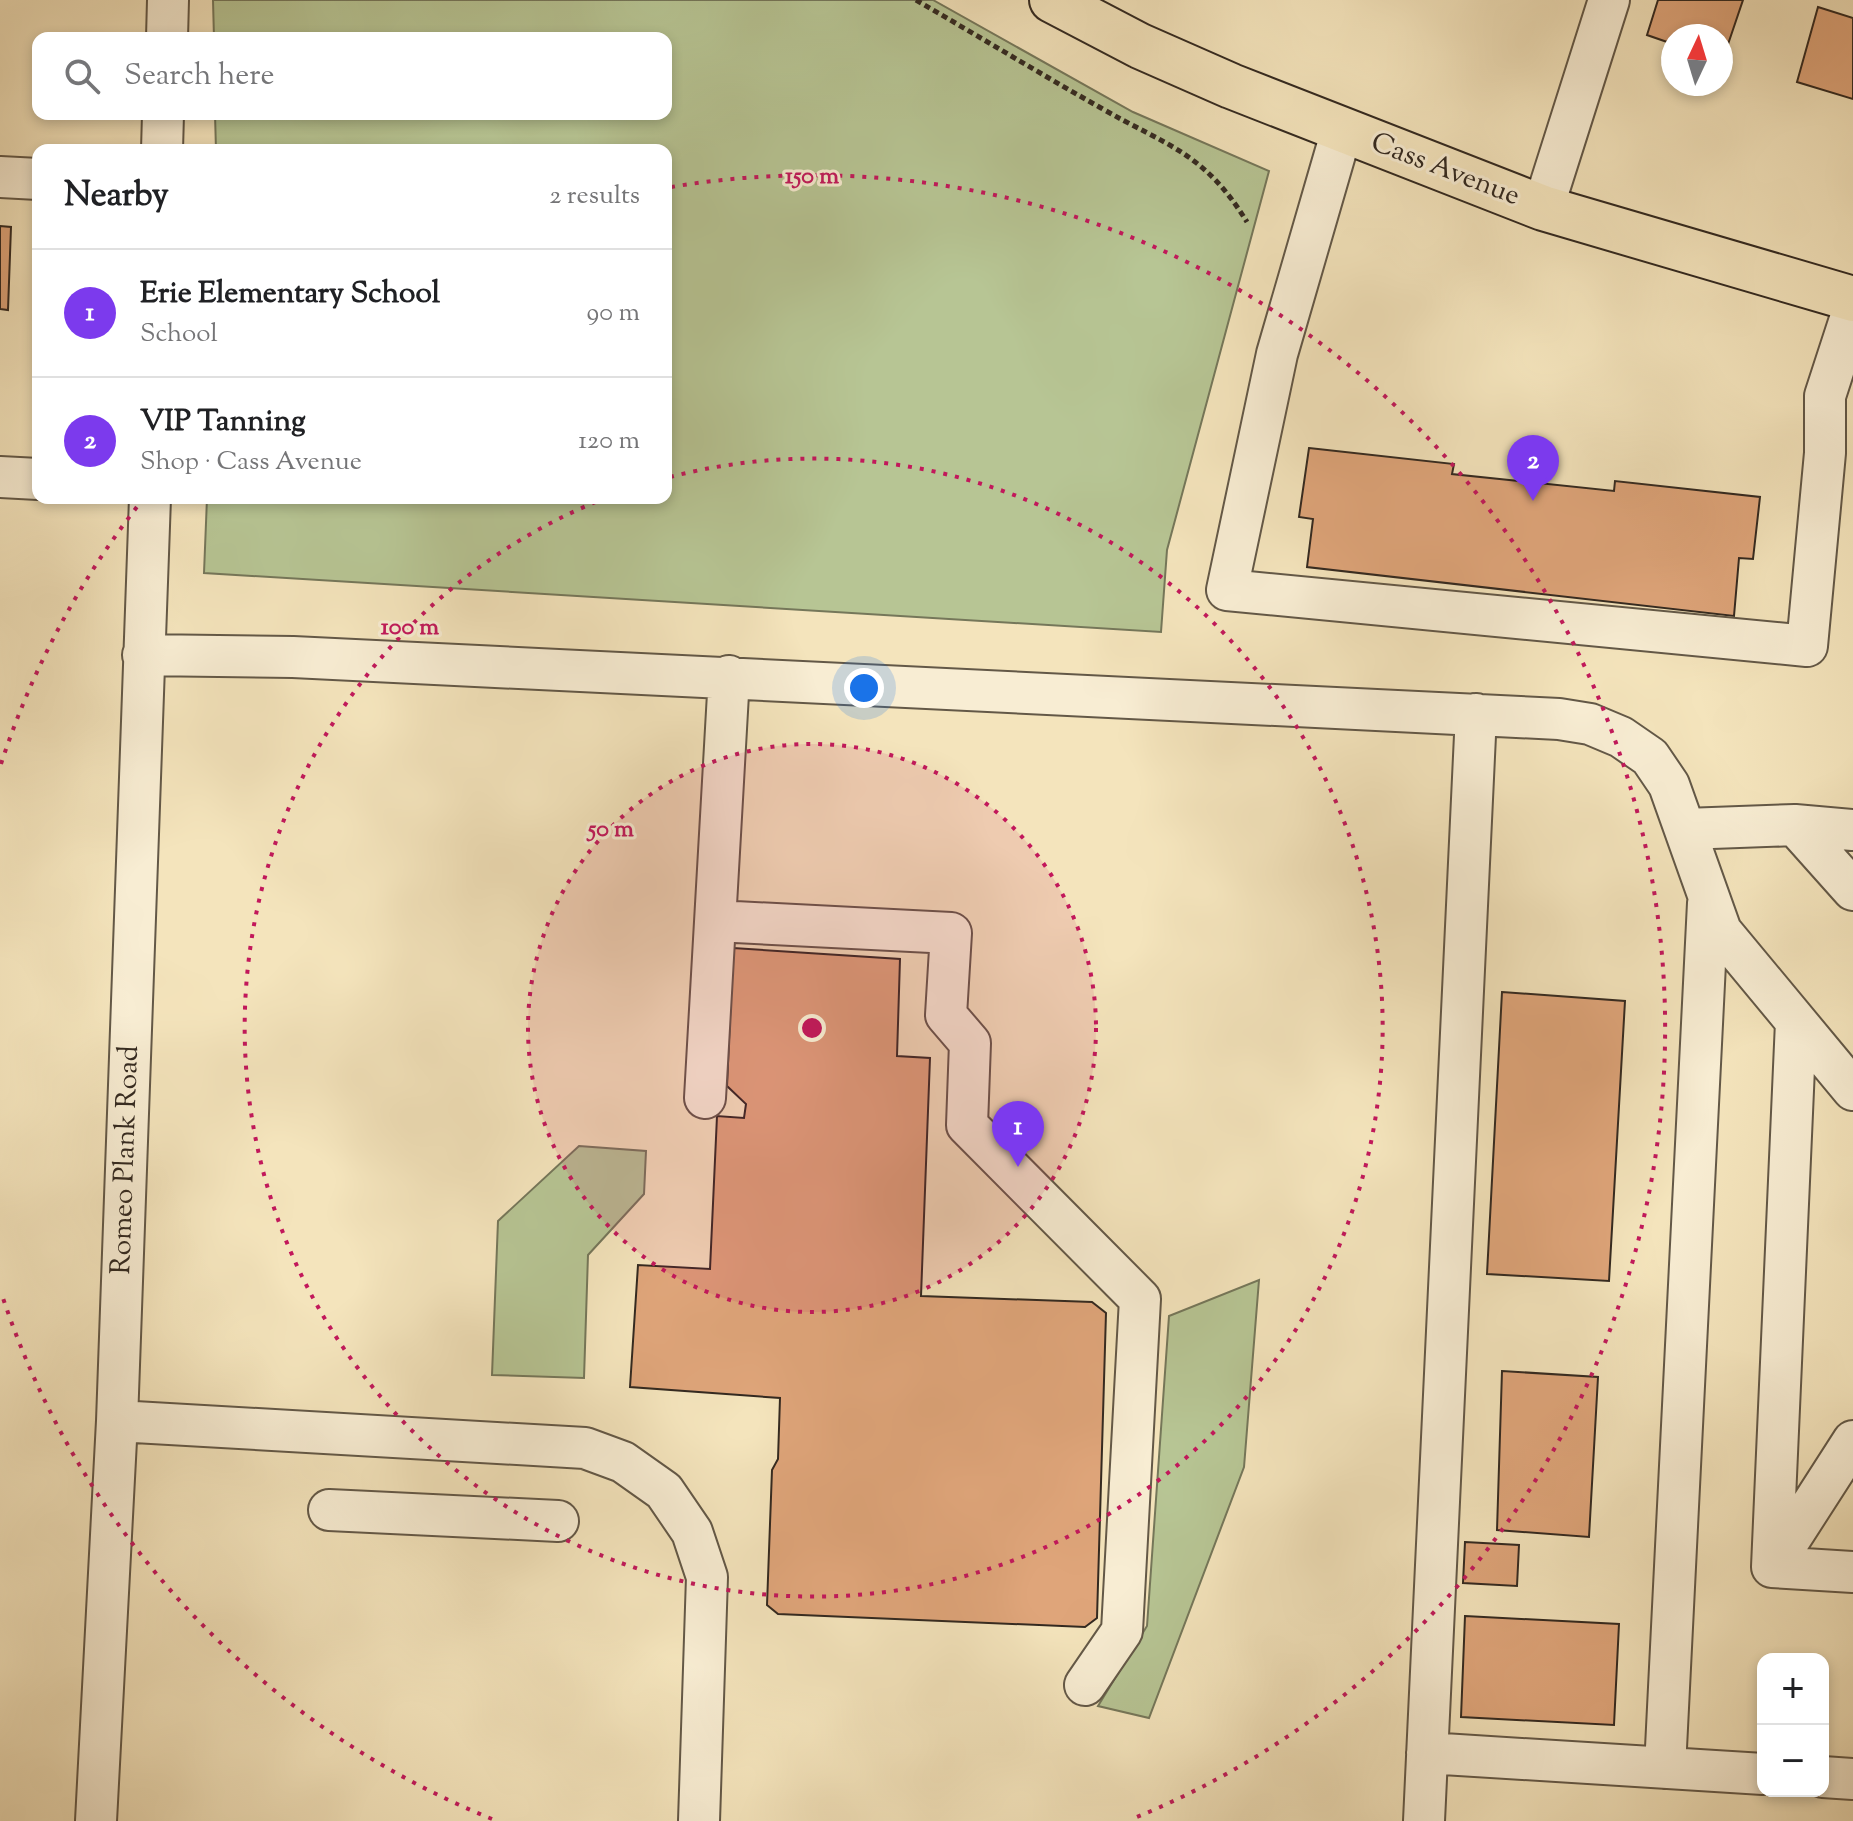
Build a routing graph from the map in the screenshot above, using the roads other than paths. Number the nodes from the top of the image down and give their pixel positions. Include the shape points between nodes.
1 (168, 0) edge
2 (1052, 0) edge
3 (1609, 0) edge
4 (167, 32) edge
5 (163, 120) edge
6 (1342, 130) junction
7 (162, 144) edge
8 (0, 177) edge
9 (32, 179) edge
10 (1543, 208) junction
11 (1853, 299) edge
12 (1853, 310) edge
13 (0, 477) edge
14 (32, 479) edge
15 (150, 504) edge
16 (143, 655) junction
17 (729, 676) junction
18 (1476, 714) junction
19 (1795, 825) junction
20 (1685, 829) junction
21 (1853, 830) edge
22 (1853, 890) edge
23 (1708, 895) junction
24 (716, 921) junction
25 (1796, 1022) junction
26 (1853, 1090) edge
27 (705, 1098) dead end
28 (117, 1421) junction
29 (1853, 1441) edge
30 (329, 1510) dead end
31 (558, 1521) dead end
32 (1772, 1567) junction
33 (1853, 1572) edge
34 (1085, 1685) dead end
35 (1427, 1753) junction
36 (1665, 1768) junction
37 (1757, 1774) edge
38 (1829, 1777) edge
39 (1853, 1779) edge
40 (96, 1821) edge
41 (699, 1821) edge
42 (1424, 1821) edge

1 - 4 street
2 - 6 main road, Cass Avenue via 1140,46
3 - 10 street
5 - 7 street
6 - 10 main road, Cass Avenue
6 - 12 street via 1277,354 1227,590 1807,646 1825,453 1825,396
8 - 9 street
10 - 11 main road, Cass Avenue
13 - 14 street
15 - 16 street, Romeo Plank Road
16 - 17 street
16 - 28 street, Romeo Plank Road
17 - 18 street
17 - 24 street
18 - 20 street via 1559,719 1621,737 1650,757 1663,775
18 - 35 street
19 - 20 street
19 - 21 street
19 - 22 street
20 - 23 street
23 - 25 street via 1721,931
23 - 36 street
24 - 27 street
24 - 34 street via 951,933 946,1015 970,1043 967,1125 1140,1299 1122,1631
25 - 26 street
25 - 32 street
28 - 40 street, Romeo Plank Road
28 - 41 street via 585,1448 623,1462 664,1491 692,1532 707,1577
29 - 32 street
30 - 31 street
32 - 33 street
35 - 36 street
35 - 42 street
36 - 37 street
38 - 39 street

